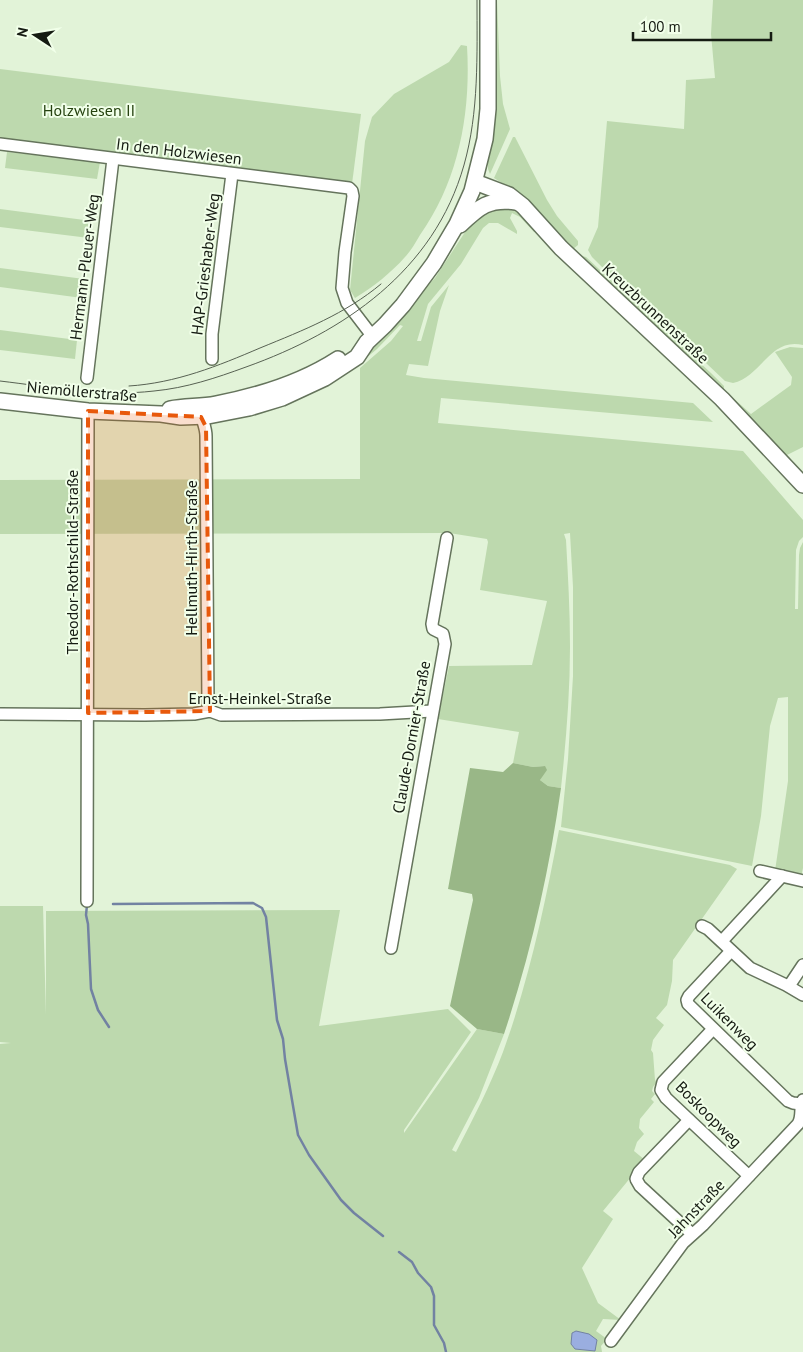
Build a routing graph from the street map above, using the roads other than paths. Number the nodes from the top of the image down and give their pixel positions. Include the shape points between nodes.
1 (488, 0) edge
2 (0, 144) edge
3 (113, 159) junction
4 (232, 174) junction
5 (475, 182) junction
6 (520, 203) junction
7 (452, 234) junction
8 (370, 340) junction
9 (212, 359) dead end
10 (86, 378) dead end
11 (0, 401) edge
12 (88, 411) junction
13 (200, 411) junction
14 (803, 485) edge
15 (447, 538) dead end
16 (210, 711) junction
17 (432, 711) junction
18 (88, 713) junction
19 (0, 714) edge
20 (760, 871) dead end
21 (782, 876) junction
22 (803, 881) edge
23 (87, 901) dead end
24 (702, 926) dead end
25 (722, 941) junction
26 (390, 948) dead end
27 (731, 950) junction
28 (803, 966) edge
29 (789, 986) junction
30 (803, 995) edge
31 (713, 1029) junction
32 (802, 1107) edge
33 (690, 1120) junction
34 (749, 1176) junction
35 (692, 1234) junction
36 (610, 1342) dead end

1 - 5 main road, Niemöllerstraße via 488,109
2 - 3 street, In den Holzwiesen
3 - 4 street, In den Holzwiesen
3 - 10 street, Hermann-Pleuer-Weg
4 - 8 street, In den Holzwiesen via 349,188 352,192 342,288
4 - 9 street, HAP-Grieshaber-Weg via 212,334
5 - 6 main road, Kreuzbrunnenstraße
5 - 7 main road, Niemöllerstraße
6 - 7 main road via 489,203 473,213
6 - 14 main road, Kreuzbrunnenstraße via 566,254 722,399
7 - 8 main road, Niemöllerstraße via 391,320
8 - 13 main road, Niemöllerstraße via 281,387
11 - 12 main road, Niemöllerstraße
12 - 13 main road, Niemöllerstraße via 180,417
12 - 18 street, Theodor-Rothschild-Straße
13 - 16 street, Hellmuth-Hirth-Straße via 206,427
15 - 17 street, Claude-Dornier-Straße via 432,620 433,629 443,634 445,641
16 - 17 street, Ernst-Heinkel-Straße via 221,715
16 - 18 street, Ernst-Heinkel-Straße via 194,714
17 - 26 street, Claude-Dornier-Straße
18 - 19 street
18 - 23 street, Theodor-Rothschild-Straße
20 - 21 street
21 - 22 street
21 - 25 street
24 - 25 street
25 - 27 street
27 - 29 street via 750,968
27 - 31 street, Luikenweg via 688,998 689,1006
28 - 29 street
29 - 30 street
31 - 32 street, Luikenweg via 790,1102
31 - 33 street, Boskoopweg via 661,1086 664,1096
32 - 34 street, Jahnstraße via 798,1124
33 - 34 street, Boskoopweg
33 - 35 street via 639,1172 636,1179
34 - 35 street, Jahnstraße
35 - 36 street, Jahnstraße

